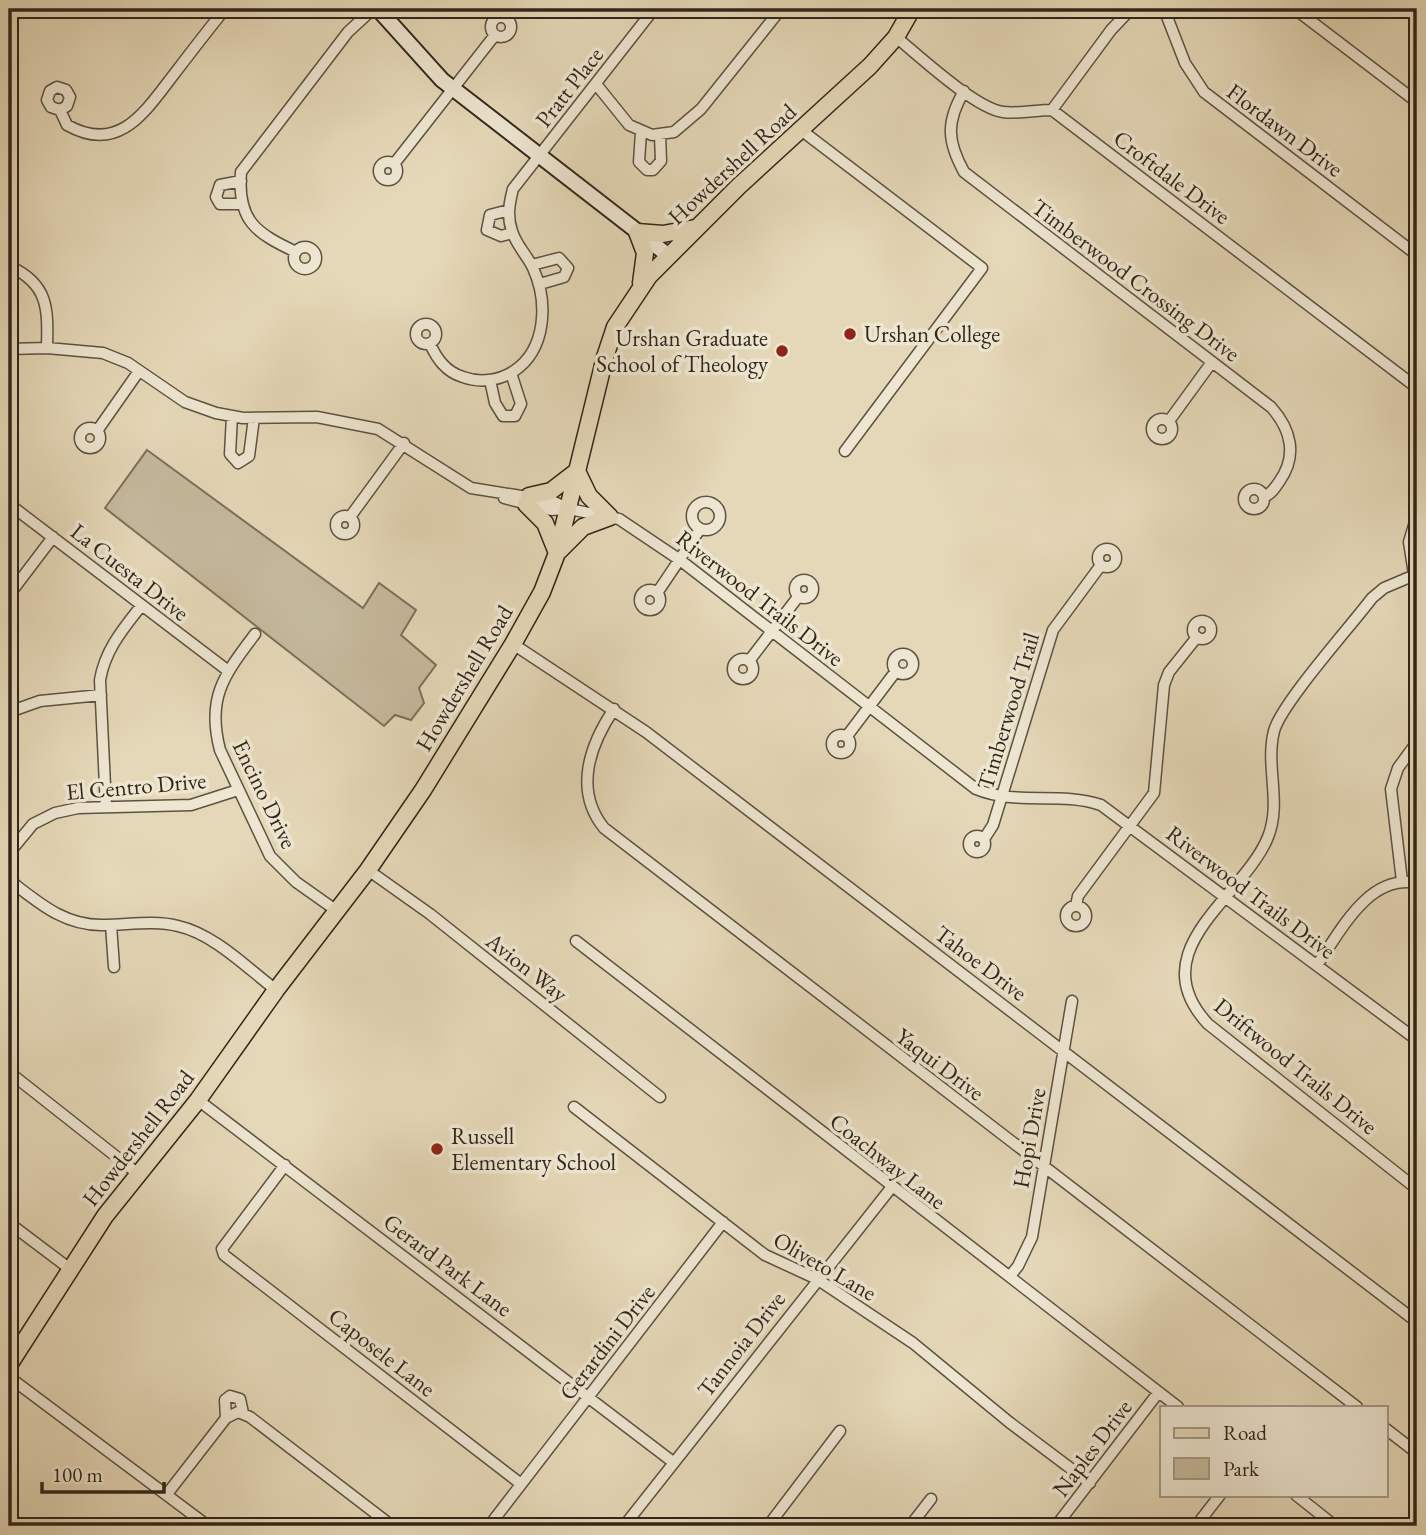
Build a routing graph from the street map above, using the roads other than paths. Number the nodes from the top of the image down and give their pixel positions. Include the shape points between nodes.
1 (225, 9) edge
2 (376, 9) edge
3 (654, 9) edge
4 (781, 9) edge
5 (912, 9) edge
6 (1131, 9) edge
7 (1164, 9) edge
8 (1294, 9) edge
9 (495, 35) dead end
10 (896, 37) junction
11 (596, 84) junction
12 (454, 89) junction
13 (964, 91) junction
14 (1417, 103) edge
15 (60, 110) dead end
16 (1052, 110) junction
17 (801, 130) junction
18 (641, 132) junction
19 (660, 135) junction
20 (540, 156) junction
21 (394, 164) dead end
22 (240, 181) junction
23 (242, 204) junction
24 (509, 210) junction
25 (695, 229) junction
26 (636, 232) junction
27 (512, 233) junction
28 (296, 252) dead end
29 (1417, 255) edge
30 (669, 256) junction
31 (532, 265) junction
32 (9, 266) edge
33 (540, 284) junction
34 (640, 288) junction
35 (430, 344) dead end
36 (47, 348) junction
37 (9, 349) edge
38 (1212, 362) junction
39 (139, 370) junction
40 (511, 373) junction
41 (490, 380) junction
42 (1412, 384) dead end
43 (232, 416) junction
44 (254, 418) junction
45 (1169, 421) dead end
46 (97, 431) dead end
47 (404, 443) junction
48 (845, 451) dead end
49 (578, 471) junction
50 (1264, 497) dead end
51 (527, 500) junction
52 (9, 504) edge
53 (569, 509) junction
54 (1417, 515) edge
55 (351, 517) dead end
56 (610, 517) junction
57 (700, 529) dead end
58 (53, 537) junction
59 (557, 553) junction
60 (680, 560) junction
61 (1101, 565) dead end
62 (1415, 574) edge
63 (657, 593) dead end
64 (9, 594) edge
65 (798, 597) dead end
66 (141, 606) junction
67 (773, 631) junction
68 (255, 634) dead end
69 (1197, 637) dead end
70 (513, 644) junction
71 (749, 661) dead end
72 (227, 670) junction
73 (896, 671) dead end
74 (101, 695) junction
75 (869, 707) junction
76 (614, 709) junction
77 (9, 712) edge
78 (847, 736) dead end
79 (1417, 742) edge
80 (238, 790) junction
81 (1000, 797) junction
82 (106, 807) junction
83 (1132, 826) junction
84 (984, 839) dead end
85 (9, 853) edge
86 (368, 870) junction
87 (9, 880) edge
88 (1402, 881) junction
89 (1417, 883) edge
90 (1223, 898) junction
91 (1076, 906) dead end
92 (337, 911) junction
93 (111, 925) junction
94 (576, 941) dead end
95 (1317, 965) junction
96 (114, 967) dead end
97 (276, 990) junction
98 (1072, 1001) dead end
99 (1417, 1040) edge
100 (1064, 1051) junction
101 (9, 1073) edge
102 (660, 1097) dead end
103 (198, 1100) junction
104 (574, 1107) dead end
105 (285, 1165) junction
106 (1044, 1167) junction
107 (137, 1173) junction
108 (891, 1188) junction
109 (1417, 1189) edge
110 (723, 1222) junction
111 (9, 1223) edge
112 (70, 1269) junction
113 (1010, 1276) junction
114 (817, 1279) junction
115 (1417, 1322) edge
116 (9, 1365) edge
117 (9, 1377) edge
118 (1158, 1393) junction
119 (589, 1397) junction
120 (1177, 1406) edge
121 (1356, 1406) edge
122 (243, 1413) junction
123 (226, 1418) junction
124 (840, 1431) dead end
125 (1388, 1431) edge
126 (1417, 1453) edge
127 (673, 1462) junction
128 (1090, 1483) junction
129 (521, 1484) junction
130 (167, 1494) junction
131 (1219, 1496) edge
132 (1297, 1496) edge
133 (931, 1499) dead end
134 (9, 1517) edge
135 (20, 1526) edge
136 (208, 1526) edge
137 (392, 1526) edge
138 (489, 1526) edge
139 (624, 1526) edge
140 (768, 1526) edge
141 (910, 1526) edge
142 (1056, 1526) edge
143 (1196, 1526) edge
144 (1335, 1526) edge

1 - 15 street via 152,103 127,127 89,134 67,125
2 - 12 street
2 - 22 street via 348,32 258,147
3 - 11 street, Pratt Place
4 - 19 street via 695,115 683,127
5 - 10 main road, Howdershell Road
6 - 16 street
7 - 29 street, Flordawn Drive via 1185,63 1204,92
8 - 14 street
9 - 12 street
10 - 13 street
10 - 17 main road, Howdershell Road
11 - 18 street via 617,114
11 - 20 street, Pratt Place
12 - 20 street
12 - 21 street
13 - 16 street via 1003,112
13 - 38 street, Timberwood Crossing Drive via 949,124 950,142 964,172
16 - 42 street, Croftdale Drive
17 - 25 main road, Howdershell Road
17 - 48 street via 982,268
18 - 19 street
18 - 19 street via 639,162 647,170 661,161
20 - 24 street, Pratt Place via 513,189
20 - 26 street
22 - 23 street
22 - 23 street via 220,185 216,197 226,206
23 - 28 street via 262,235
24 - 27 street
24 - 27 street via 490,215 487,230 501,236
25 - 26 main road
25 - 30 main road, Howdershell Road
26 - 30 street
26 - 34 main road via 645,253
27 - 31 street
30 - 34 main road, Howdershell Road
31 - 33 street
31 - 33 street via 559,258 568,268 564,277
32 - 36 street via 30,278 43,296
33 - 40 street via 537,342
34 - 49 main road, Howdershell Road via 608,347
35 - 41 street via 441,363 456,375
36 - 37 street
36 - 39 street via 103,353
38 - 45 street
38 - 50 street, Timberwood Crossing Drive via 1271,407 1288,431 1291,447 1285,473
39 - 43 street via 186,402
39 - 46 street
40 - 41 street
40 - 41 street via 521,404 515,416 499,412
43 - 44 street
43 - 44 street via 230,454 238,463 249,456
44 - 47 street via 300,416 339,421 378,429
47 - 51 street, Riverwood Trails Drive via 458,482
47 - 55 street
49 - 51 main road via 551,491
49 - 53 main road, Howdershell Road
49 - 56 main road via 589,496
51 - 53 street, Riverwood Trails Drive via 551,510
51 - 59 main road via 545,523
52 - 58 street, La Cuesta Drive
53 - 56 street, Riverwood Trails Drive
53 - 59 main road, Howdershell Road
54 - 62 street via 1409,542
56 - 59 main road via 583,527
56 - 60 street, Riverwood Trails Drive via 646,534
57 - 60 street
58 - 64 street
58 - 66 street, La Cuesta Drive
59 - 70 main road, Howdershell Road
60 - 63 street
60 - 67 street, Riverwood Trails Drive
61 - 81 street, Timberwood Trail via 1053,630
62 - 90 street, Driftwood Trails Drive via 1372,598 1283,711 1272,743 1273,824 1259,854
65 - 67 street
66 - 72 street, La Cuesta Drive
66 - 74 street via 107,654
67 - 71 street
67 - 75 street, Riverwood Trails Drive
68 - 72 street, Encino Drive
69 - 83 street via 1164,685 1157,784
70 - 76 street, Tahoe Drive
70 - 86 main road, Howdershell Road
72 - 80 street, Encino Drive via 218,692 216,732
73 - 75 street
74 - 77 street via 40,701
74 - 82 street
75 - 78 street
75 - 81 street, Riverwood Trails Drive via 976,789
76 - 100 street, Tahoe Drive
76 - 106 street, Yaqui Drive via 596,741 586,782 588,801 604,828
79 - 88 street via 1398,768 1391,789
80 - 82 street, El Centro Drive via 191,805
80 - 92 street, Encino Drive via 270,856 296,882
81 - 83 street, Riverwood Trails Drive via 1087,800
81 - 84 street, Timberwood Trail
82 - 85 street, El Centro Drive via 78,808 43,818
83 - 90 street, Riverwood Trails Drive
83 - 91 street via 1078,896
86 - 92 main road, Howdershell Road
86 - 102 street, Avion Way
87 - 93 street via 59,916
88 - 89 street
88 - 95 street via 1366,899
90 - 95 street, Riverwood Trails Drive
90 - 109 street, Driftwood Trails Drive via 1195,936 1187,963 1188,987 1198,1013 1226,1040
92 - 97 main road, Howdershell Road
93 - 96 street
93 - 97 street via 156,923 190,930
94 - 108 street, Coachway Lane
95 - 99 street, Riverwood Trails Drive
97 - 103 main road, Howdershell Road
98 - 100 street, Hopi Drive
100 - 106 street, Hopi Drive
100 - 115 street, Tahoe Drive
101 - 107 street
103 - 105 street, Gerard Park Lane
103 - 107 main road, Howdershell Road
104 - 110 street, Oliveto Lane
105 - 119 street, Gerard Park Lane
105 - 129 street, Caposele Lane via 222,1249 224,1255
106 - 113 street, Hopi Drive via 1032,1237
106 - 121 street, Yaqui Drive
107 - 112 main road, Howdershell Road
108 - 113 street, Coachway Lane
108 - 114 street, Tannoia Drive
110 - 114 street, Oliveto Lane via 765,1255
110 - 119 street, Gerardini Drive
111 - 112 street
112 - 116 main road, Howdershell Road
113 - 118 street, Coachway Lane
114 - 127 street, Tannoia Drive
114 - 128 street, Oliveto Lane via 913,1343
117 - 130 street
118 - 120 street, Coachway Lane
118 - 128 street, Naples Drive
119 - 127 street, Gerard Park Lane
119 - 129 street, Gerardini Drive
122 - 123 street
122 - 123 street via 240,1399 230,1396 225,1400
122 - 137 street
123 - 130 street
124 - 140 street
125 - 126 street
127 - 139 street, Tannoia Drive
128 - 142 street, Naples Drive
129 - 138 street, Gerardini Drive
130 - 136 street
131 - 143 street
132 - 144 street
133 - 141 street
134 - 135 street

